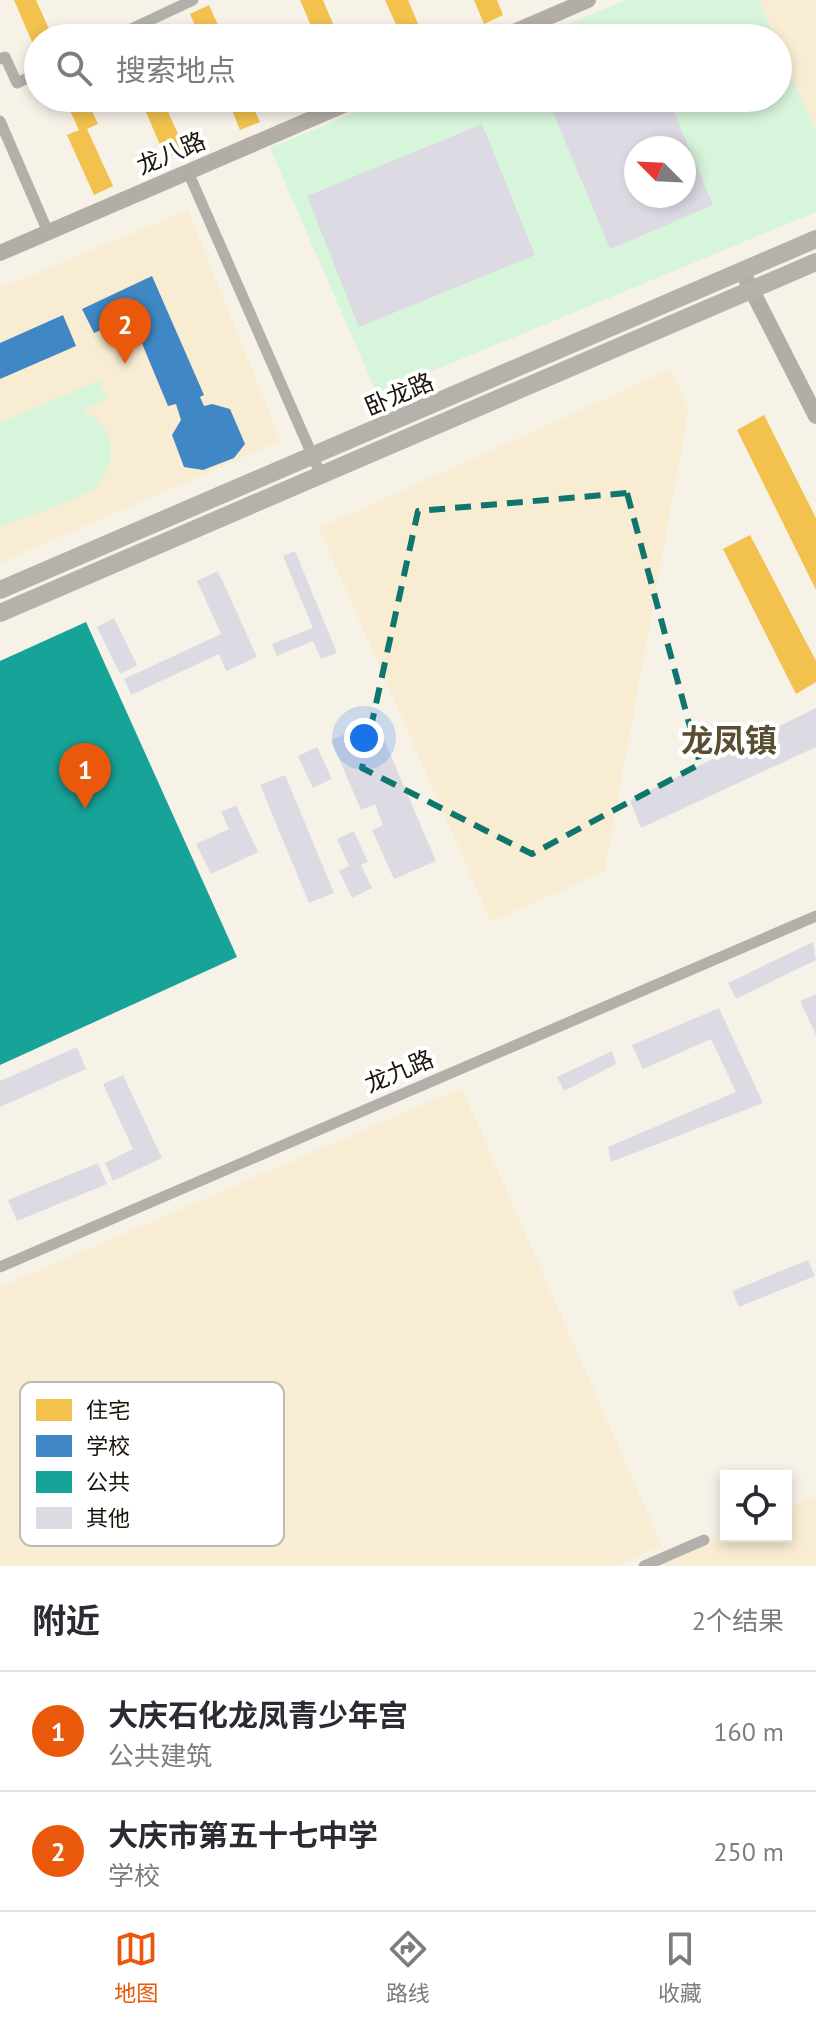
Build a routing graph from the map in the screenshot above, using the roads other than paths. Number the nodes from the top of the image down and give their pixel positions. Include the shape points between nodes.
1 (193, 0) edge
2 (588, 0) edge
3 (142, 24) edge
4 (532, 24) edge
5 (0, 59) edge
6 (24, 80) edge
7 (327, 112) edge
8 (0, 121) edge
9 (188, 172) junction
10 (48, 232) junction
11 (816, 239) edge
12 (0, 253) edge
13 (816, 262) edge
14 (742, 271) junction
15 (752, 290) junction
16 (816, 416) edge
17 (314, 457) junction
18 (321, 475) junction
19 (0, 590) edge
20 (0, 613) edge
21 (816, 916) edge
22 (0, 1267) edge
23 (704, 1540) dead end
24 (644, 1566) edge

1 - 3 street
2 - 4 street
5 - 6 street via 5,57 17,83
7 - 9 street, 龙八路
8 - 10 street
9 - 10 street, 龙八路
9 - 17 street
10 - 12 street, 龙八路
11 - 14 main road, 卧龙路
13 - 15 main road, 卧龙路
14 - 15 street
14 - 17 main road, 卧龙路
15 - 16 street
15 - 18 main road, 卧龙路
17 - 18 street
17 - 19 main road, 卧龙路
18 - 20 main road, 卧龙路
21 - 22 street, 龙九路
23 - 24 street

